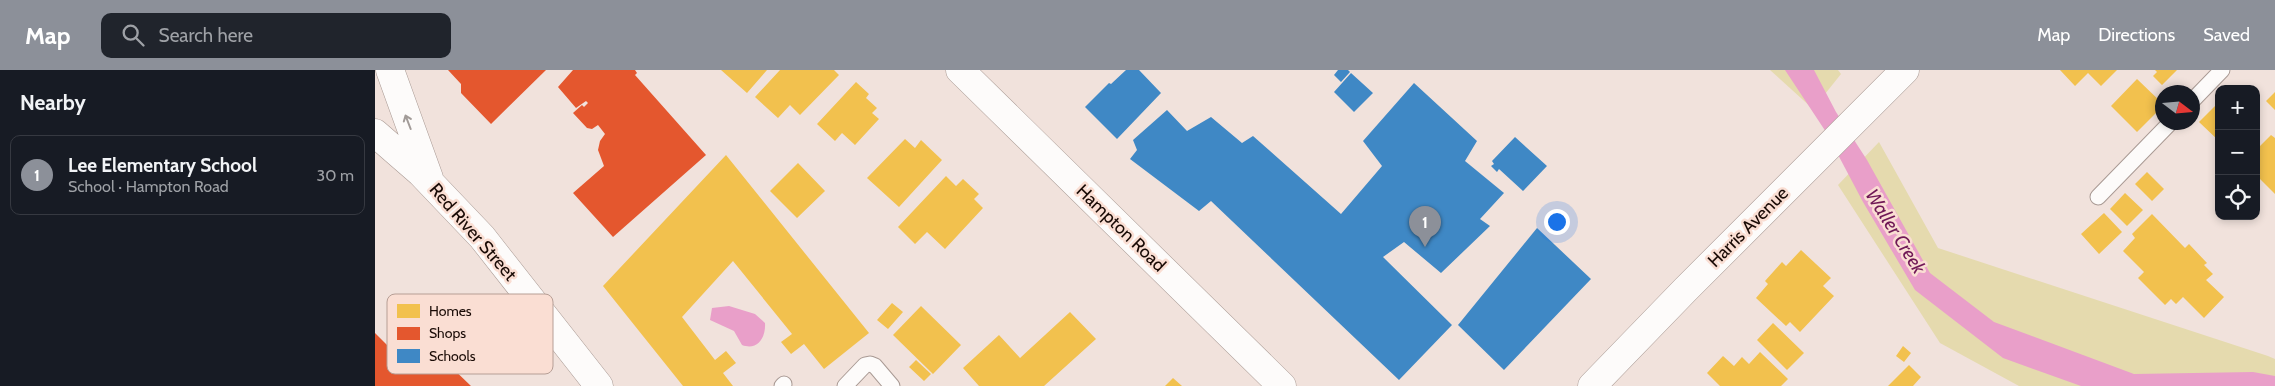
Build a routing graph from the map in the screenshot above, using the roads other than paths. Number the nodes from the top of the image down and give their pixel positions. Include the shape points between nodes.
1 (390, 70) edge
2 (959, 70) edge
3 (1905, 70) edge
4 (2222, 70) edge
5 (2200, 93) edge
6 (2163, 130) edge
7 (375, 133) edge
8 (431, 184) junction
9 (2099, 197) dead end
10 (526, 294) edge
11 (553, 329) edge
12 (595, 384) edge
13 (845, 386) edge
14 (892, 386) edge
15 (1282, 386) edge
16 (1592, 386) edge

8 -> 1 street
2 - 15 street, Hampton Road
3 - 16 street, Harris Avenue
4 - 5 lane
6 - 9 lane
7 - 8 street, Red River Street
8 - 10 street, Red River Street via 482,237
11 - 12 street, Red River Street
13 - 14 lane via 865,365 870,364

